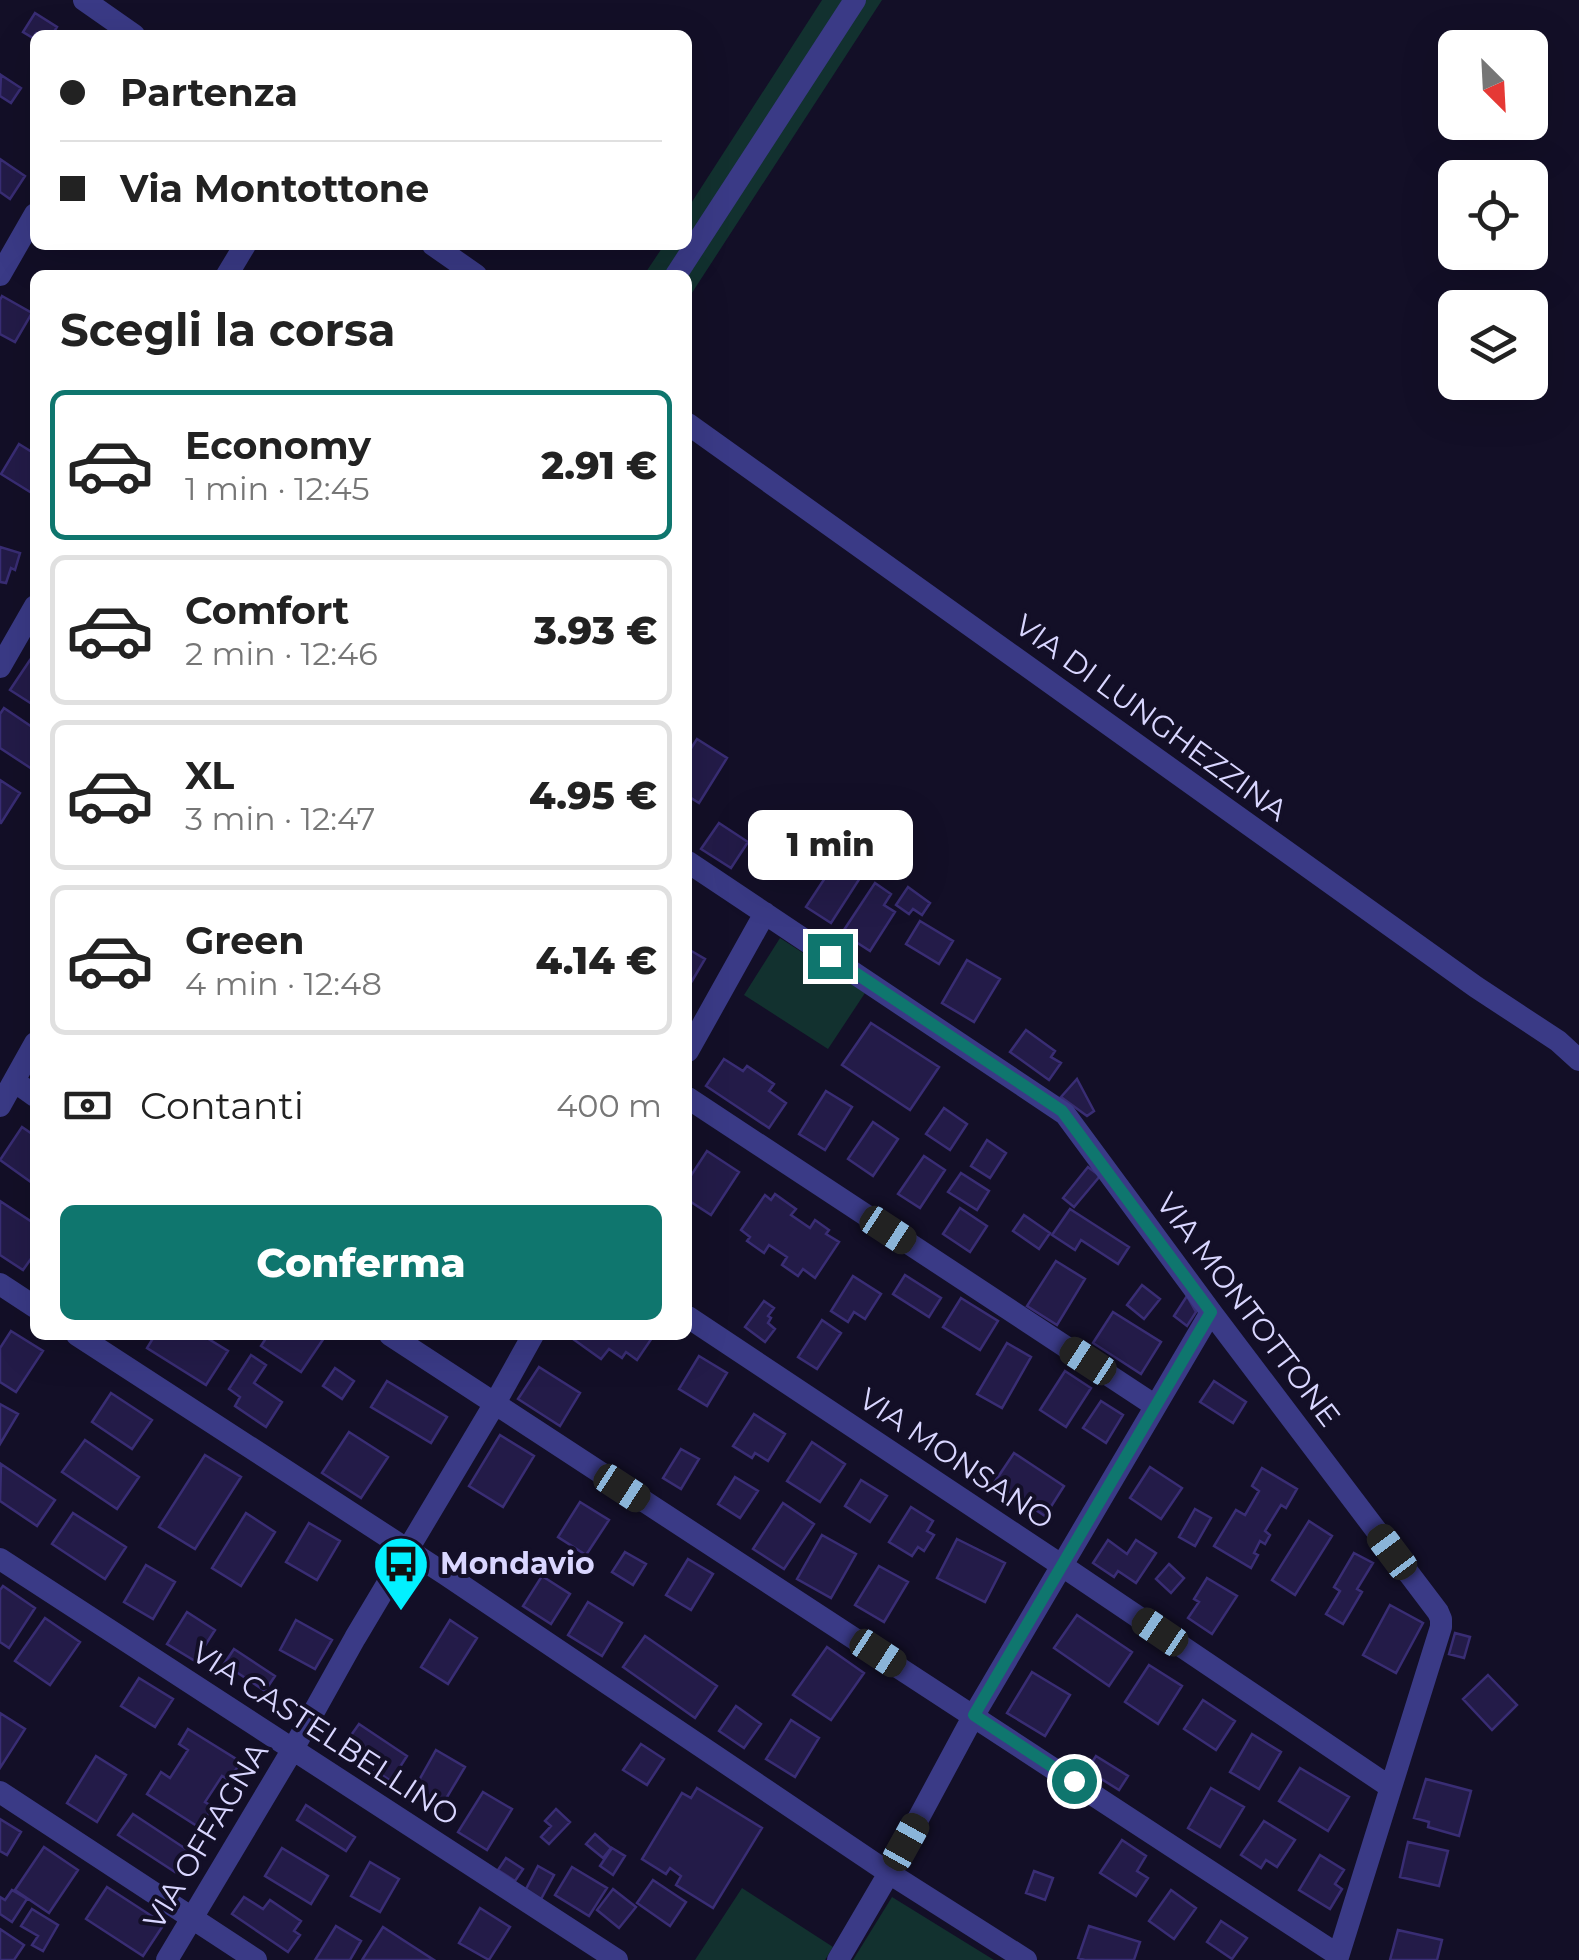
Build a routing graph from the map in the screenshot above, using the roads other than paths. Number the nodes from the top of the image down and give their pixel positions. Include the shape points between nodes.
1 (84, 0) edge
2 (855, 0) edge
3 (127, 30) edge
4 (30, 223) edge
5 (441, 250) edge
6 (469, 270) edge
7 (679, 270) edge
8 (0, 275) edge
9 (692, 427) edge
10 (30, 615) edge
11 (0, 666) edge
12 (692, 865) edge
13 (765, 912) junction
14 (692, 1044) edge
15 (30, 1053) edge
16 (1579, 1060) edge
17 (14, 1082) junction
18 (30, 1093) edge
19 (692, 1101) edge
20 (0, 1106) edge
21 (0, 1284) edge
22 (30, 1304) edge
23 (1211, 1312) junction
24 (692, 1320) edge
25 (85, 1340) edge
26 (397, 1340) edge
27 (529, 1340) edge
28 (494, 1405) junction
29 (1154, 1405) junction
30 (408, 1550) junction
31 (0, 1559) edge
32 (1061, 1565) junction
33 (974, 1715) junction
34 (294, 1749) junction
35 (1390, 1787) junction
36 (0, 1792) edge
37 (888, 1874) junction
38 (191, 1918) junction
39 (1338, 1958) edge
40 (167, 1960) edge
41 (256, 1960) edge
42 (617, 1960) edge
43 (838, 1960) edge
44 (1026, 1960) edge

1 - 3 street
2 - 7 street
4 - 8 street
5 - 6 street
9 - 16 street, VIA DI LUNGHEZZINA
10 - 11 street
12 - 13 street, VIA MONTOTTONE
13 - 14 street
13 - 23 street, VIA MONTOTTONE via 1062,1111
15 - 17 street
17 - 18 street
17 - 20 street
19 - 29 street
21 - 22 street
23 - 29 street
23 - 35 street, VIA MONTOTTONE via 1442,1619
24 - 32 street, VIA MONSANO
25 - 30 street
26 - 28 street
27 - 28 street
28 - 30 street, VIA OFFAGNA
28 - 33 street
29 - 32 street
30 - 34 street, VIA OFFAGNA
30 - 37 street
31 - 34 street, VIA CASTELBELLINO
32 - 33 street
32 - 35 street, VIA MONSANO
33 - 37 street
33 - 39 street
34 - 38 street, VIA OFFAGNA
34 - 42 street, VIA CASTELBELLINO
35 - 39 street, VIA MONTOTTONE
36 - 38 street
37 - 43 street
37 - 44 street
38 - 40 street, VIA OFFAGNA
38 - 41 street

